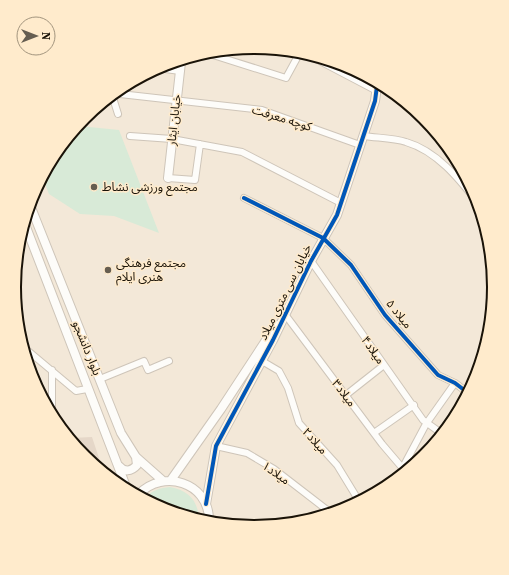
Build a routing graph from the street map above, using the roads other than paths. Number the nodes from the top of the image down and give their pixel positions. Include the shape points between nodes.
1 (219, 57) edge
2 (297, 58) edge
3 (181, 66) edge
4 (171, 69) edge
5 (337, 69) edge
6 (180, 70) junction
7 (372, 86) edge
8 (377, 88) edge
9 (123, 94) edge
10 (176, 99) junction
11 (114, 101) edge
12 (118, 114) dead end
13 (130, 136) dead end
14 (364, 136) junction
15 (172, 139) junction
16 (200, 144) junction
17 (360, 145) junction
18 (168, 178) joint
19 (466, 188) edge
20 (244, 198) dead end
21 (341, 203) junction
22 (33, 212) edge
23 (28, 232) edge
24 (323, 238) junction
25 (311, 261) junction
26 (284, 313) junction
27 (31, 354) edge
28 (258, 359) junction
29 (169, 361) dead end
30 (384, 365) junction
31 (52, 370) junction
32 (100, 379) junction
33 (455, 383) junction
34 (87, 388) junction
35 (464, 390) edge
36 (346, 395) junction
37 (52, 404) edge
38 (414, 405) junction
39 (426, 424) junction
40 (439, 432) edge
41 (374, 434) junction
42 (216, 446) junction
43 (136, 456) junction
44 (407, 464) edge
45 (119, 466) junction
46 (402, 468) edge
47 (162, 480) junction
48 (171, 480) junction
49 (123, 481) edge
50 (142, 492) edge
51 (357, 497) edge
52 (206, 504) junction
53 (327, 510) edge
54 (210, 517) edge

1 - 2 street via 286,78
3 - 6 street, خیابان ایثار
4 - 6 street
5 - 7 street
6 - 10 street, خیابان ایثار
8 - 14 street, خیابان سی متری میلاد
9 - 10 street, کوچه معرفت
10 - 15 street, خیابان ایثار
10 - 17 street, کوچه معرفت via 262,110
11 - 12 street
13 - 15 street
14 - 17 street, خیابان سی متری میلاد
14 - 19 street via 406,142 426,151 454,174
15 - 16 street
15 - 18 street, خیابان ایثار
16 - 18 street via 195,180
16 - 21 street via 242,152
17 - 21 street, خیابان سی متری میلاد
20 - 24 street, میلاد ۵
21 - 24 street, خیابان سی متری میلاد
22 - 32 street, بلوار دانشجو
23 - 34 street, بلوار دانشجو
24 - 25 street, خیابان سی متری میلاد
24 - 33 street, میلاد ۵ via 351,265 385,315 438,375
25 - 26 street, خیابان سی متری میلاد
25 - 30 street, میلاد۴
26 - 28 street, خیابان سی متری میلاد
26 - 36 street, میلاد۳
27 - 31 street
28 - 42 street, خیابان سی متری میلاد
28 - 48 street, خیابان سی متری میلاد
28 - 51 street, میلاد۲ via 279,371 288,388 298,423 337,465
29 - 32 street via 148,370 144,361
30 - 36 street
30 - 38 street, میلاد۴
31 - 34 street via 76,391
31 - 37 street
32 - 43 street, بلوار دانشجو via 121,433
33 - 35 street, میلاد ۵
33 - 39 street
34 - 45 street, بلوار دانشجو
36 - 41 street, میلاد۳
38 - 39 street, میلاد۴
38 - 41 street
39 - 40 street, میلاد۴
39 - 44 street
41 - 46 street, میلاد۳
42 - 52 street, خیابان سی متری میلاد
42 - 53 street, میلاد۱ via 247,453 274,469
43 - 45 street via 137,465 130,471 125,471
43 - 47 street, بلوار دانشجو
45 - 49 street, بلوار دانشجو
47 - 48 street
47 - 50 street via 152,483
48 - 52 street via 192,487
52 - 54 street

